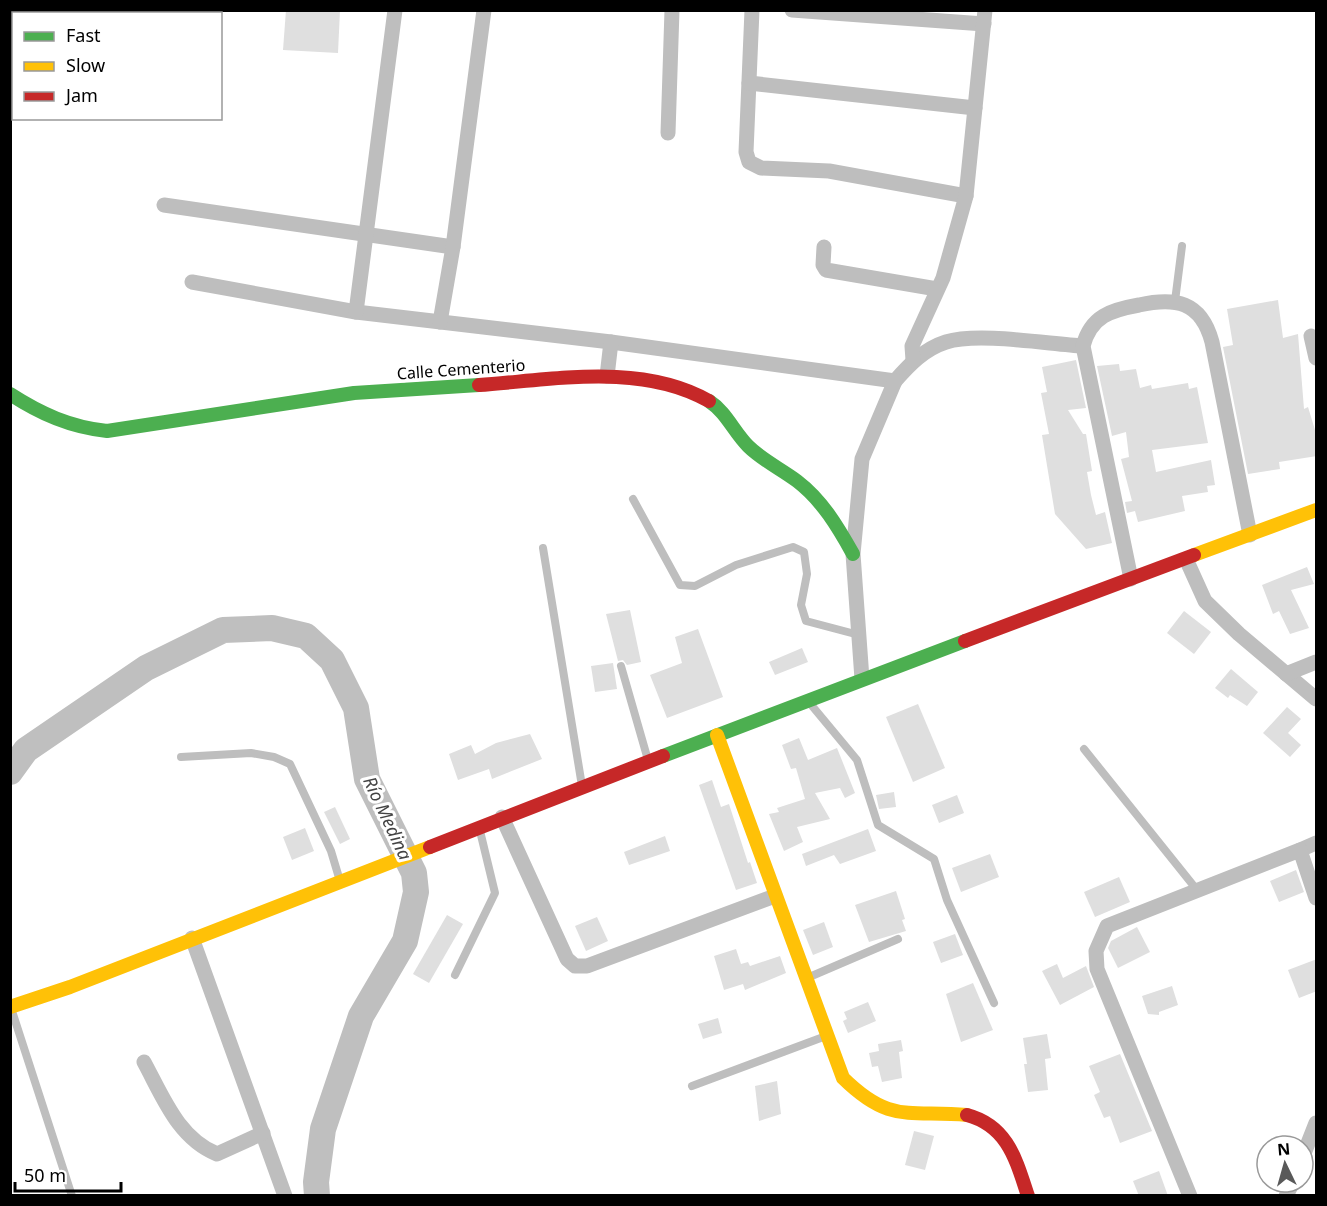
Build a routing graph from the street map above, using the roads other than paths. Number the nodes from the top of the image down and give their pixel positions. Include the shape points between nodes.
1 (395, 10) edge
2 (484, 10) edge
3 (672, 10) edge
4 (752, 10) edge
5 (792, 10) edge
6 (984, 17) edge
7 (749, 83) junction
8 (975, 108) junction
9 (668, 133) dead end
10 (966, 196) junction
11 (164, 205) dead end
12 (367, 236) junction
13 (1182, 246) dead end
14 (453, 247) junction
15 (824, 248) dead end
16 (192, 282) dead end
17 (937, 289) junction
18 (1175, 301) junction
19 (356, 312) junction
20 (440, 322) junction
21 (1311, 336) dead end
22 (611, 342) junction
23 (1083, 346) junction
24 (1317, 358) edge
25 (913, 360) junction
26 (607, 376) junction
27 (895, 381) junction
28 (10, 394) edge
29 (633, 499) dead end
30 (1317, 510) edge
31 (1250, 535) junction
32 (543, 548) dead end
33 (853, 554) junction
34 (1186, 559) junction
35 (1131, 579) junction
36 (859, 635) junction
37 (1317, 662) edge
38 (621, 666) dead end
39 (1286, 674) junction
40 (862, 679) junction
41 (1317, 699) edge
42 (807, 700) junction
43 (717, 735) junction
44 (1084, 749) dead end
45 (180, 757) dead end
46 (648, 761) junction
47 (582, 786) junction
48 (502, 817) junction
49 (479, 826) junction
50 (1317, 843) edge
51 (1300, 850) junction
52 (340, 881) junction
53 (1197, 890) junction
54 (775, 897) junction
55 (1317, 898) edge
56 (192, 938) junction
57 (898, 939) dead end
58 (455, 975) dead end
59 (805, 979) junction
60 (994, 1003) dead end
61 (11, 1007) edge
62 (826, 1036) junction
63 (144, 1062) dead end
64 (692, 1086) dead end
65 (263, 1132) junction
66 (281, 1192) edge
67 (72, 1196) edge
68 (1028, 1196) edge
69 (1190, 1196) edge

1 - 12 street
2 - 14 street
3 - 9 street
4 - 7 street
5 - 6 street
6 - 8 street
7 - 8 street
7 - 10 street via 749,162 761,168 829,171
8 - 10 street
10 - 17 street
11 - 12 street
12 - 14 street
12 - 19 street
13 - 18 lane
14 - 20 street
15 - 17 street via 826,270
16 - 19 street
17 - 25 street via 912,346
18 - 23 street via 1111,310 1089,329
18 - 31 street via 1196,312 1209,331
19 - 20 street
20 - 22 street
21 - 24 street
22 - 26 street
22 - 27 street
23 - 25 street via 980,339 946,342
23 - 35 street
25 - 27 street
26 - 28 street, Calle Cementerio via 354,393 107,431 59,423
26 - 33 street, Calle Cementerio via 657,384 715,404 747,445 770,466 798,482 832,516
27 - 33 street via 862,459
29 - 36 lane via 680,585 695,586 736,566 793,547 804,552 807,574 801,605 806,621
30 - 31 street
31 - 34 street
32 - 47 lane
33 - 36 street
34 - 35 street
34 - 39 street via 1205,601
35 - 40 street
36 - 40 street
37 - 39 street
38 - 46 lane
39 - 41 street
40 - 42 street
42 - 43 street
42 - 60 lane via 857,760 878,825 934,859 947,900
43 - 46 street
43 - 54 street
44 - 53 lane
45 - 52 lane via 251,753 290,764 331,851
46 - 47 street
47 - 48 street
48 - 49 street
48 - 54 street via 567,959 575,966 586,966
49 - 52 street
49 - 58 lane via 495,893
50 - 51 street
51 - 53 street
51 - 55 street
52 - 56 street
53 - 69 street via 1107,926 1096,951 1097,969
54 - 59 street
56 - 61 street
56 - 65 street
57 - 59 lane
59 - 62 street
61 - 67 lane
62 - 64 lane
62 - 68 street via 843,1078 853,1091 880,1109 912,1115 966,1114 994,1126 1010,1146
63 - 65 street via 176,1121 201,1147 217,1154
65 - 66 street

